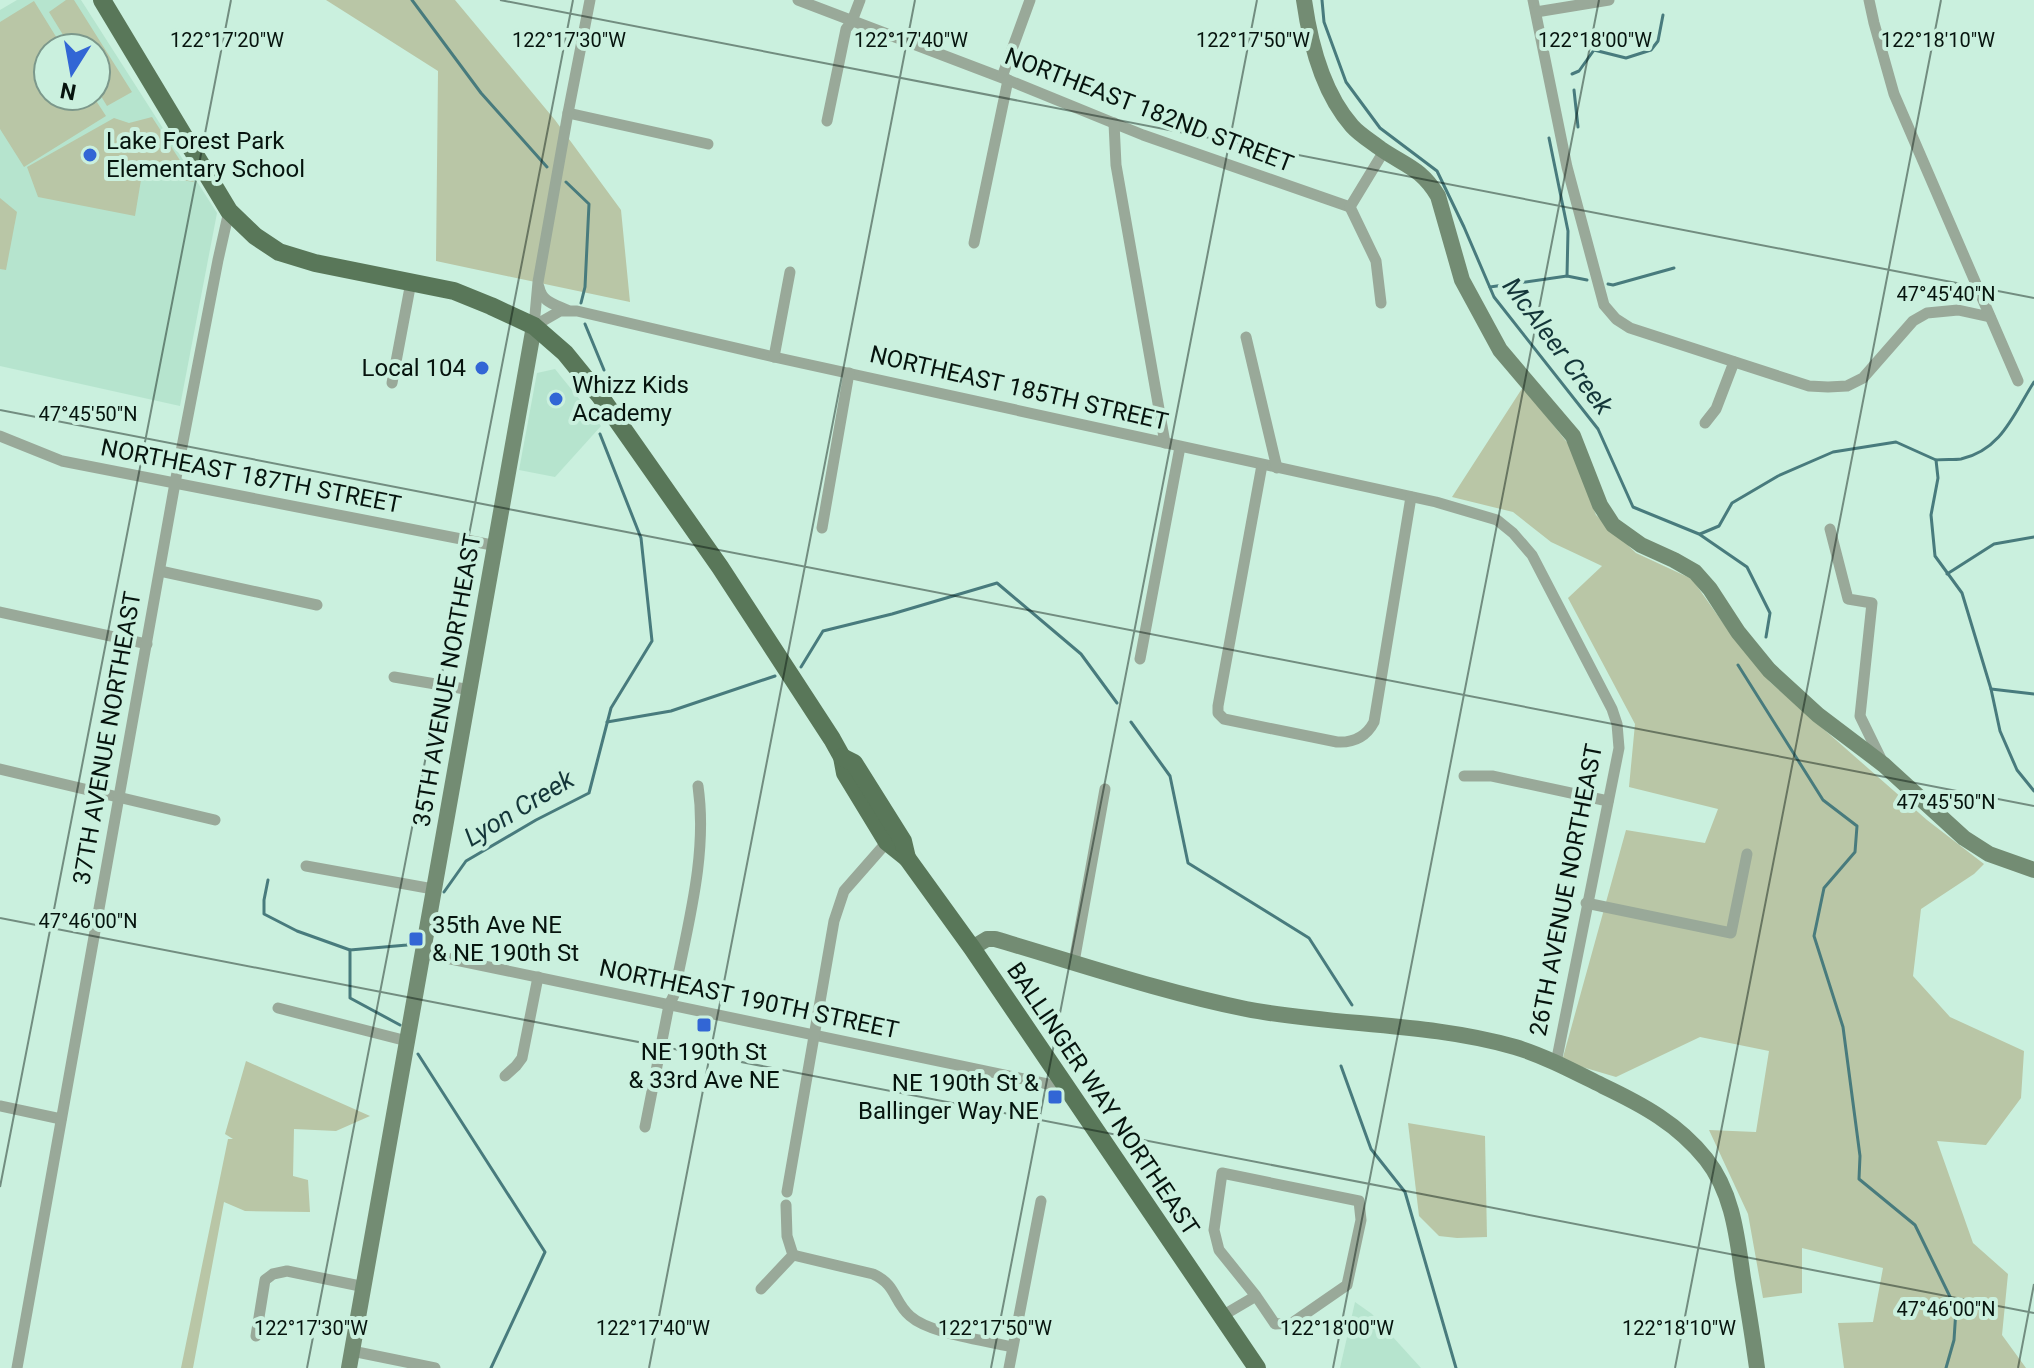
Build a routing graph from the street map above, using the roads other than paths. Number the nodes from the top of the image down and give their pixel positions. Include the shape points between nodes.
1 (102, 0) edge
2 (590, 0) edge
3 (798, 0) edge
4 (860, 0) edge
5 (1030, 0) edge
6 (1304, 0) edge
7 (1609, 0) edge
8 (1869, 0) edge
9 (1534, 6) edge
10 (852, 21) junction
11 (1005, 79) junction
12 (568, 113) junction
13 (827, 121) dead end
14 (1114, 123) junction
15 (708, 144) dead end
16 (1384, 151) junction
17 (1350, 207) junction
18 (229, 211) junction
19 (974, 243) dead end
20 (790, 272) dead end
21 (411, 282) junction
22 (538, 282) junction
23 (1381, 303) dead end
24 (569, 311) junction
25 (1990, 317) junction
26 (534, 326) junction
27 (1246, 337) dead end
28 (774, 357) junction
29 (1734, 362) junction
30 (849, 373) junction
31 (2018, 381) dead end
32 (392, 383) dead end
33 (1705, 423) dead end
34 (0, 436) edge
35 (1165, 443) junction
36 (1180, 447) junction
37 (1262, 465) junction
38 (1277, 468) junction
39 (175, 483) junction
40 (1411, 497) junction
41 (1497, 520) joint
42 (822, 528) dead end
43 (1830, 529) dead end
44 (497, 546) junction
45 (160, 571) junction
46 (317, 605) dead end
47 (0, 612) edge
48 (147, 644) junction
49 (1140, 659) dead end
50 (394, 677) dead end
51 (471, 690) junction
52 (842, 757) junction
53 (1884, 765) junction
54 (0, 769) edge
55 (1464, 776) dead end
56 (698, 786) dead end
57 (1105, 789) dead end
58 (119, 797) junction
59 (1608, 801) junction
60 (215, 820) dead end
61 (887, 842) junction
62 (1747, 854) dead end
63 (907, 858) junction
64 (306, 866) dead end
65 (2034, 870) edge
66 (433, 889) junction
67 (1586, 903) junction
68 (972, 948) junction
69 (422, 953) junction
70 (1074, 962) junction
71 (538, 977) junction
72 (669, 1005) junction
73 (278, 1008) dead end
74 (815, 1036) junction
75 (407, 1041) junction
76 (1556, 1063) junction
77 (505, 1076) dead end
78 (1067, 1088) junction
79 (0, 1106) edge
80 (61, 1119) junction
81 (645, 1127) dead end
82 (1041, 1201) dead end
83 (793, 1255) junction
84 (365, 1287) junction
85 (761, 1289) dead end
86 (1256, 1296) junction
87 (1222, 1316) junction
88 (256, 1336) dead end
89 (1012, 1347) junction
90 (351, 1360) edge
91 (17, 1368) edge
92 (435, 1368) edge
93 (1009, 1368) edge
94 (1257, 1368) edge
95 (1757, 1368) edge

1 - 18 main road
2 - 12 street, 35TH AVENUE NORTHEAST
3 - 10 street, NORTHEAST 182ND STREET
4 - 10 street
5 - 11 street
6 - 16 street via 1317,59 1334,102 1354,129
7 - 9 street
8 - 25 street via 1894,94
9 - 29 street via 1567,167 1604,305 1630,328
10 - 11 street, NORTHEAST 182ND STREET
10 - 13 street
11 - 14 street, NORTHEAST 182ND STREET
11 - 19 street
12 - 15 street
12 - 22 street, 35TH AVENUE NORTHEAST
14 - 17 street, NORTHEAST 182ND STREET
14 - 35 street via 1116,165
16 - 17 street
16 - 53 street via 1419,172 1438,196 1462,280 1500,350 1573,436 1613,525 1695,572 1769,670
17 - 23 street via 1376,261
18 - 21 main road via 279,252
18 - 39 street, 37TH AVENUE NORTHEAST
20 - 28 street
21 - 26 main road via 454,291
21 - 32 street
22 - 24 street via 548,302
22 - 26 street, 35TH AVENUE NORTHEAST
24 - 26 street
24 - 28 street, NORTHEAST 185TH STREET
25 - 29 street via 1958,310 1927,313 1913,321 1863,378 1847,386 1809,386
25 - 31 street
26 - 44 street, 35TH AVENUE NORTHEAST
26 - 52 main road via 565,353 600,396 720,567
27 - 38 street
28 - 30 street, NORTHEAST 185TH STREET
29 - 33 street
30 - 35 street, NORTHEAST 185TH STREET
30 - 42 street
34 - 39 street, NORTHEAST 187TH STREET via 62,461
35 - 36 street, NORTHEAST 185TH STREET
36 - 37 street, NORTHEAST 185TH STREET
36 - 49 street
37 - 38 street, NORTHEAST 185TH STREET
37 - 40 street via 1218,706 1224,719 1348,743 1369,732
38 - 40 street, NORTHEAST 185TH STREET
39 - 44 street, NORTHEAST 187TH STREET
39 - 45 street, 37TH AVENUE NORTHEAST
40 - 41 street, NORTHEAST 185TH STREET
41 - 59 street, 26TH AVENUE NORTHEAST via 1532,555 1612,709 1619,748
43 - 53 street via 1848,599 1872,603 1860,716
44 - 51 street, 35TH AVENUE NORTHEAST
45 - 46 street
45 - 48 street, 37TH AVENUE NORTHEAST
47 - 48 street
48 - 58 street, 37TH AVENUE NORTHEAST
50 - 51 street
51 - 66 street, 35TH AVENUE NORTHEAST
52 - 61 main road via 845,773
52 - 63 main road via 854,763 903,841
53 - 65 street via 1964,838 1989,854
54 - 58 street
55 - 59 street via 1492,776
56 - 72 street via 702,828 695,886
57 - 70 street
58 - 60 street
58 - 80 street, 37TH AVENUE NORTHEAST
59 - 67 street, 26TH AVENUE NORTHEAST
61 - 63 main road
61 - 74 street via 852,880 839,903
62 - 67 street via 1731,933
63 - 68 main road, BALLINGER WAY NORTHEAST
64 - 66 street
66 - 69 street, 35TH AVENUE NORTHEAST
67 - 76 street, 26TH AVENUE NORTHEAST
68 - 70 street via 995,939
68 - 78 main road, BALLINGER WAY NORTHEAST
69 - 71 street, NORTHEAST 190TH STREET
69 - 75 street, 35TH AVENUE NORTHEAST
70 - 76 street via 1244,1008 1474,1037
71 - 72 street, NORTHEAST 190TH STREET
71 - 77 street via 522,1058
72 - 74 street, NORTHEAST 190TH STREET
72 - 81 street
73 - 75 street
74 - 78 street, NORTHEAST 190TH STREET
74 - 83 street via 786,1199
75 - 84 street, 35TH AVENUE NORTHEAST
76 - 95 street via 1655,1112 1711,1167 1727,1196 1736,1233
78 - 87 main road, BALLINGER WAY NORTHEAST
79 - 80 street
80 - 91 street, 37TH AVENUE NORTHEAST
82 - 89 street
83 - 85 street
83 - 89 street via 884,1279 902,1309 934,1329
84 - 88 street via 287,1271 273,1274 265,1280
84 - 90 street, 35TH AVENUE NORTHEAST
86 - 86 street via 1275,1324 1292,1323 1347,1285 1361,1220 1359,1201 1222,1173 1214,1230 1219,1250
86 - 87 street
87 - 94 main road, BALLINGER WAY NORTHEAST
89 - 93 street
90 - 92 street

